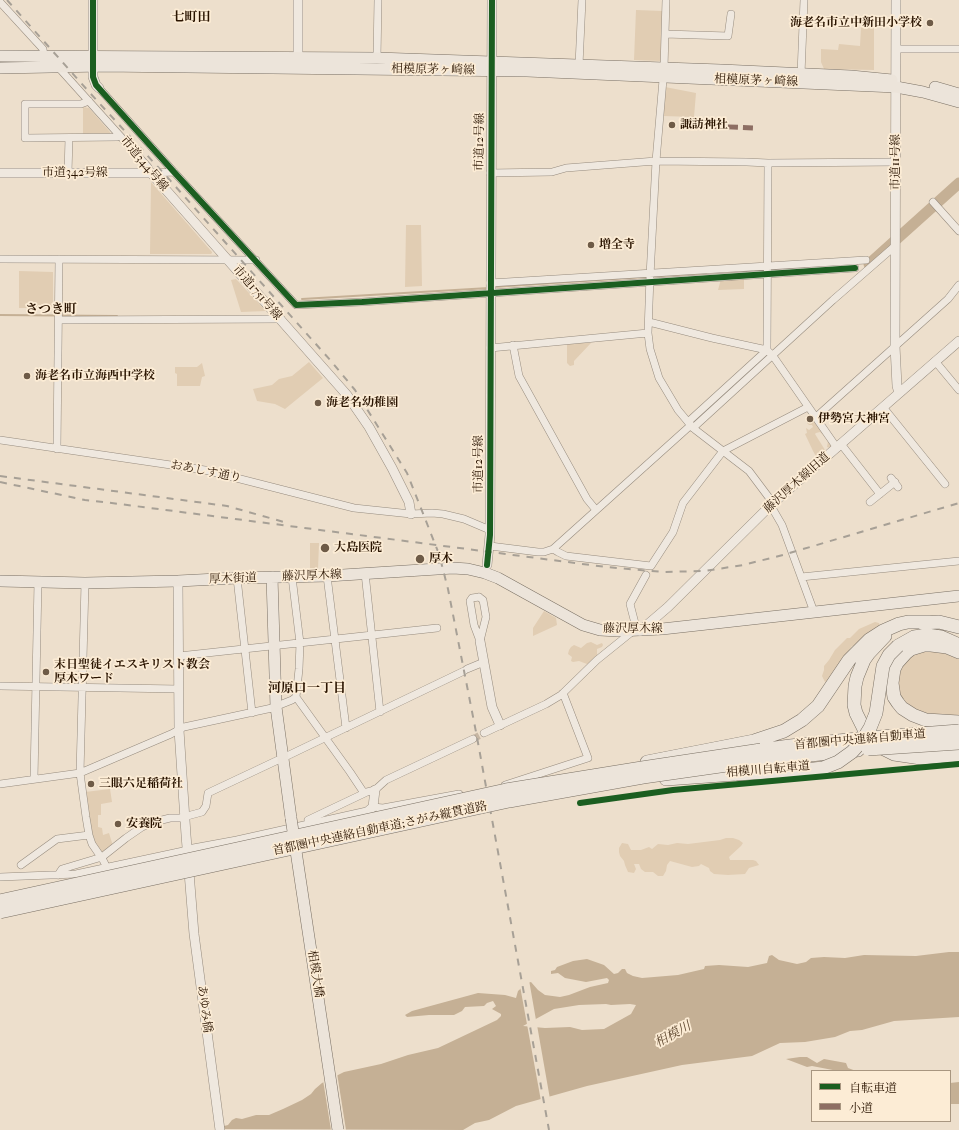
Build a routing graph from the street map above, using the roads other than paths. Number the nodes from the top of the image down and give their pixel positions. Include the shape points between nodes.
1 (93, 0) edge
2 (298, 0) edge
3 (378, 0) edge
4 (492, 0) edge
5 (582, 0) edge
6 (666, 0) edge
7 (804, 0) edge
8 (896, 0) edge
9 (0, 2) edge
10 (731, 14) dead end
11 (665, 34) junction
12 (896, 49) junction
13 (959, 49) edge
14 (0, 56) edge
15 (44, 57) junction
16 (377, 58) junction
17 (93, 62) junction
18 (298, 63) junction
19 (579, 65) junction
20 (492, 66) junction
21 (0, 68) edge
22 (59, 68) junction
23 (663, 72) junction
24 (801, 74) junction
25 (896, 84) junction
26 (100, 88) joint
27 (959, 94) edge
28 (89, 101) junction
29 (959, 102) edge
30 (120, 136) junction
31 (69, 138) junction
32 (656, 161) junction
33 (896, 162) junction
34 (768, 163) junction
35 (174, 172) junction
36 (0, 173) edge
37 (68, 173) junction
38 (150, 173) junction
39 (490, 173) junction
40 (935, 204) dead end
41 (959, 231) edge
42 (895, 242) junction
43 (0, 259) edge
44 (59, 259) junction
45 (228, 260) junction
46 (256, 260) junction
47 (866, 260) dead end
48 (855, 268) dead end
49 (767, 270) junction
50 (650, 278) junction
51 (959, 285) edge
52 (490, 287) junction
53 (59, 317) junction
54 (281, 320) junction
55 (649, 322) junction
56 (648, 333) junction
57 (959, 341) edge
58 (513, 345) junction
59 (895, 346) junction
60 (490, 348) junction
61 (770, 353) junction
62 (935, 361) junction
63 (959, 390) edge
64 (899, 393) junction
65 (808, 407) junction
66 (883, 407) junction
67 (816, 417) junction
68 (691, 425) junction
69 (0, 440) edge
70 (839, 446) junction
71 (57, 448) junction
72 (723, 451) junction
73 (895, 482) dead end
74 (945, 484) dead end
75 (880, 494) junction
76 (870, 502) dead end
77 (772, 504) junction
78 (596, 510) junction
79 (411, 514) junction
80 (490, 530) junction
81 (490, 546) junction
82 (553, 549) junction
83 (959, 562) edge
84 (487, 565) junction
85 (453, 568) junction
86 (365, 573) junction
87 (646, 575) dead end
88 (327, 576) junction
89 (272, 577) junction
90 (292, 577) junction
91 (495, 577) junction
92 (801, 577) junction
93 (236, 578) junction
94 (178, 581) junction
95 (0, 582) edge
96 (38, 582) junction
97 (85, 583) junction
98 (959, 596) edge
99 (814, 612) junction
100 (930, 622) junction
101 (474, 625) junction
102 (484, 625) junction
103 (437, 628) dead end
104 (959, 628) edge
105 (637, 631) junction
106 (372, 635) junction
107 (335, 639) junction
108 (480, 640) junction
109 (300, 643) junction
110 (959, 644) edge
111 (274, 646) junction
112 (245, 649) junction
113 (959, 652) edge
114 (179, 656) junction
115 (484, 662) junction
116 (0, 686) edge
117 (37, 686) junction
118 (82, 687) junction
119 (179, 689) junction
120 (563, 693) junction
121 (296, 696) junction
122 (276, 707) junction
123 (380, 712) junction
124 (252, 713) junction
125 (959, 722) edge
126 (500, 725) junction
127 (346, 728) junction
128 (180, 730) junction
129 (959, 731) edge
130 (484, 733) tunnel mouth
131 (325, 738) junction
132 (473, 739) tunnel mouth
133 (959, 743) edge
134 (762, 755) junction
135 (959, 755) edge
136 (287, 756) dead end
137 (278, 760) dead end
138 (80, 773) junction
139 (34, 779) junction
140 (565, 780) junction
141 (0, 784) edge
142 (376, 790) junction
143 (364, 793) junction
144 (509, 801) junction
145 (373, 807) junction
146 (185, 817) junction
147 (291, 818) joint
148 (308, 820) dead end
149 (90, 835) junction
150 (188, 850) junction
151 (102, 857) junction
152 (21, 865) dead end
153 (107, 868) junction
154 (58, 875) junction
155 (0, 877) edge
156 (0, 901) edge
157 (0, 912) edge
158 (220, 1130) edge
159 (338, 1130) edge

1 - 17 street
2 - 18 street
3 - 16 street
4 - 20 street, 市道12号線
5 - 19 street
6 - 11 street
7 - 24 street
8 - 12 street, 市道11号線
9 - 15 street via 43,49
10 - 11 street via 728,36
11 - 23 street
12 - 13 street
12 - 25 street, 市道11号線
14 - 15 main road, 相模原茅ヶ崎線
15 - 17 main road, 相模原茅ヶ崎線
16 - 18 main road, 相模原茅ヶ崎線
16 - 20 main road, 相模原茅ヶ崎線
17 - 18 main road, 相模原茅ヶ崎線
17 - 22 main road, 相模原茅ヶ崎線
17 - 26 street via 94,79
18 - 20 main road, 相模原茅ヶ崎線
19 - 20 main road, 相模原茅ヶ崎線
19 - 23 main road, 相模原茅ヶ崎線
20 - 23 main road, 相模原茅ヶ崎線
20 - 39 street, 市道12号線
21 - 22 main road, 相模原茅ヶ崎線
22 - 28 street, 市道344号線
23 - 24 main road, 相模原茅ヶ崎線
23 - 25 main road, 相模原茅ヶ崎線
23 - 32 street
24 - 25 main road, 相模原茅ヶ崎線
25 - 27 main road, 相模原茅ヶ崎線 via 926,85
25 - 29 main road, 相模原茅ヶ崎線
25 - 33 street, 市道11号線
26 - 35 street
28 - 30 street, 市道344号線
28 - 31 street via 81,104 25,104 25,138
30 - 31 street
30 - 38 street, 市道344号線 via 148,167
31 - 37 street
32 - 34 street
32 - 39 street via 566,168 552,172
32 - 50 street
33 - 34 street
33 - 42 street, 市道11号線
34 - 49 street
35 - 38 street
35 - 46 street
36 - 37 street, 市道342号線
37 - 38 street, 市道342号線
38 - 45 street, 市道344号線
39 - 52 street, 市道12号線
40 - 41 street
42 - 59 street, 市道11号線
42 - 61 street via 833,300
43 - 44 street, 市道1751号線
44 - 45 street, 市道1751号線
44 - 53 street
45 - 46 street
45 - 54 street, 市道1751号線
46 - 52 street via 296,305 362,302
47 - 49 street
48 - 49 street
49 - 50 street
49 - 61 street
50 - 52 street
50 - 55 street
51 - 59 street via 948,299
52 - 60 street, 市道12号線
53 - 54 street
53 - 71 street
54 - 79 street, 市道1751号線 via 339,385 365,422 409,502
55 - 56 street
55 - 61 street
56 - 58 street
56 - 68 street via 659,378 672,402
57 - 62 street, 藤沢厚木線旧道
58 - 60 street
58 - 78 street via 519,376 587,499
59 - 64 street, 市道11号線
59 - 67 street
60 - 80 street, 市道12号線
61 - 65 street
61 - 68 street
62 - 63 street
62 - 64 street, 藤沢厚木線旧道
64 - 66 street, 藤沢厚木線旧道
65 - 67 street
65 - 72 street
66 - 70 street, 藤沢厚木線旧道
66 - 74 street
67 - 70 street
68 - 72 street
68 - 78 street
69 - 71 street, おあしす通り
70 - 75 street
70 - 77 street, 藤沢厚木線旧道
71 - 79 street, おあしす通り via 205,470 354,508
72 - 77 street via 749,471
72 - 82 street via 683,503 673,532 651,566 566,556
73 - 75 street
75 - 76 street
77 - 92 street
77 - 105 street, 藤沢厚木線旧道 via 668,607
78 - 82 street
79 - 80 street, おあしす通り via 443,514 464,519
80 - 81 street, 市道12号線
81 - 82 street via 538,552
81 - 84 street, 市道12号線
83 - 92 street
84 - 85 street via 462,565
84 - 91 street
85 - 86 main road, 藤沢厚木線
85 - 91 main road, 藤沢厚木線 via 478,571
86 - 88 main road, 藤沢厚木線
86 - 106 street
87 - 105 street via 630,604
88 - 90 main road, 藤沢厚木線
88 - 107 street
89 - 90 main road, 藤沢厚木線
89 - 93 main road, 厚木街道
89 - 111 main road, 厚木街道
90 - 109 street
91 - 105 main road, 藤沢厚木線 via 583,625 600,630
92 - 99 street
93 - 94 main road, 厚木街道
93 - 112 street
94 - 97 main road, 厚木街道
94 - 114 street, あゆみ橋
95 - 96 main road, 厚木街道
96 - 97 main road, 厚木街道
96 - 117 street
97 - 118 street
98 - 99 main road, 藤沢厚木線
99 - 105 main road, 藤沢厚木線
100 - 104 highway
100 - 135 highway via 903,627 888,634 875,646 860,668 854,686 854,705 868,736 887,751 912,757
100 - 140 highway, bridge via 908,622 890,627 861,646 814,710 784,731 754,741
101 - 102 street
101 - 102 street via 470,601 479,597 485,604
101 - 108 street
102 - 108 street
103 - 106 street
105 - 120 street via 597,660
106 - 107 street
106 - 123 street
107 - 109 street
107 - 127 street
108 - 115 street
109 - 111 street
109 - 121 street
110 - 144 highway, bridge via 927,635 914,637 898,646 883,666 876,713 866,735 852,752 831,765 805,770 649,781
111 - 112 street
111 - 122 main road, 厚木街道
112 - 114 street
112 - 124 street
113 - 125 highway via 939,645 924,645 911,649 897,663 892,676 894,697 902,708 926,720
114 - 119 street, あゆみ橋
115 - 123 street
115 - 126 street via 492,707
116 - 117 street
117 - 118 street
117 - 139 street
118 - 119 street
118 - 138 street
119 - 128 street, あゆみ橋
120 - 126 street via 546,704
120 - 145 street via 588,758 505,785 383,808
121 - 122 street
121 - 131 street
122 - 124 street
122 - 147 main road, 厚木街道
123 - 127 street
124 - 128 street via 184,727
126 - 130 street
127 - 131 street
128 - 138 street
128 - 146 street, あゆみ橋
129 - 134 highway, 首都圏中央連絡自動車道, bridge via 798,745
131 - 136 street
131 - 143 street
132 - 142 street via 386,780
133 - 134 highway, 首都圏中央連絡自動車道, bridge
134 - 140 highway, 首都圏中央連絡自動車道;さがみ縦貫道路, bridge
134 - 144 highway, 首都圏中央連絡自動車道;さがみ縦貫道路, bridge
137 - 146 street via 208,793 206,806 202,812
138 - 139 street
138 - 149 street
139 - 141 street
140 - 156 highway, 首都圏中央連絡自動車道;さがみ縦貫道路, bridge via 446,802
142 - 143 street
142 - 145 street
143 - 148 street
144 - 157 highway, 首都圏中央連絡自動車道;さがみ縦貫道路, bridge
145 - 150 street via 367,812
146 - 150 street, あゆみ橋
146 - 151 street via 154,822 142,827
147 - 159 main road, 相模大橋, bridge
149 - 151 street via 92,844
149 - 152 street via 57,839
150 - 153 street
150 - 158 street, あゆみ橋 via 194,934
151 - 153 street
151 - 154 street via 62,869
153 - 154 street
154 - 155 street

